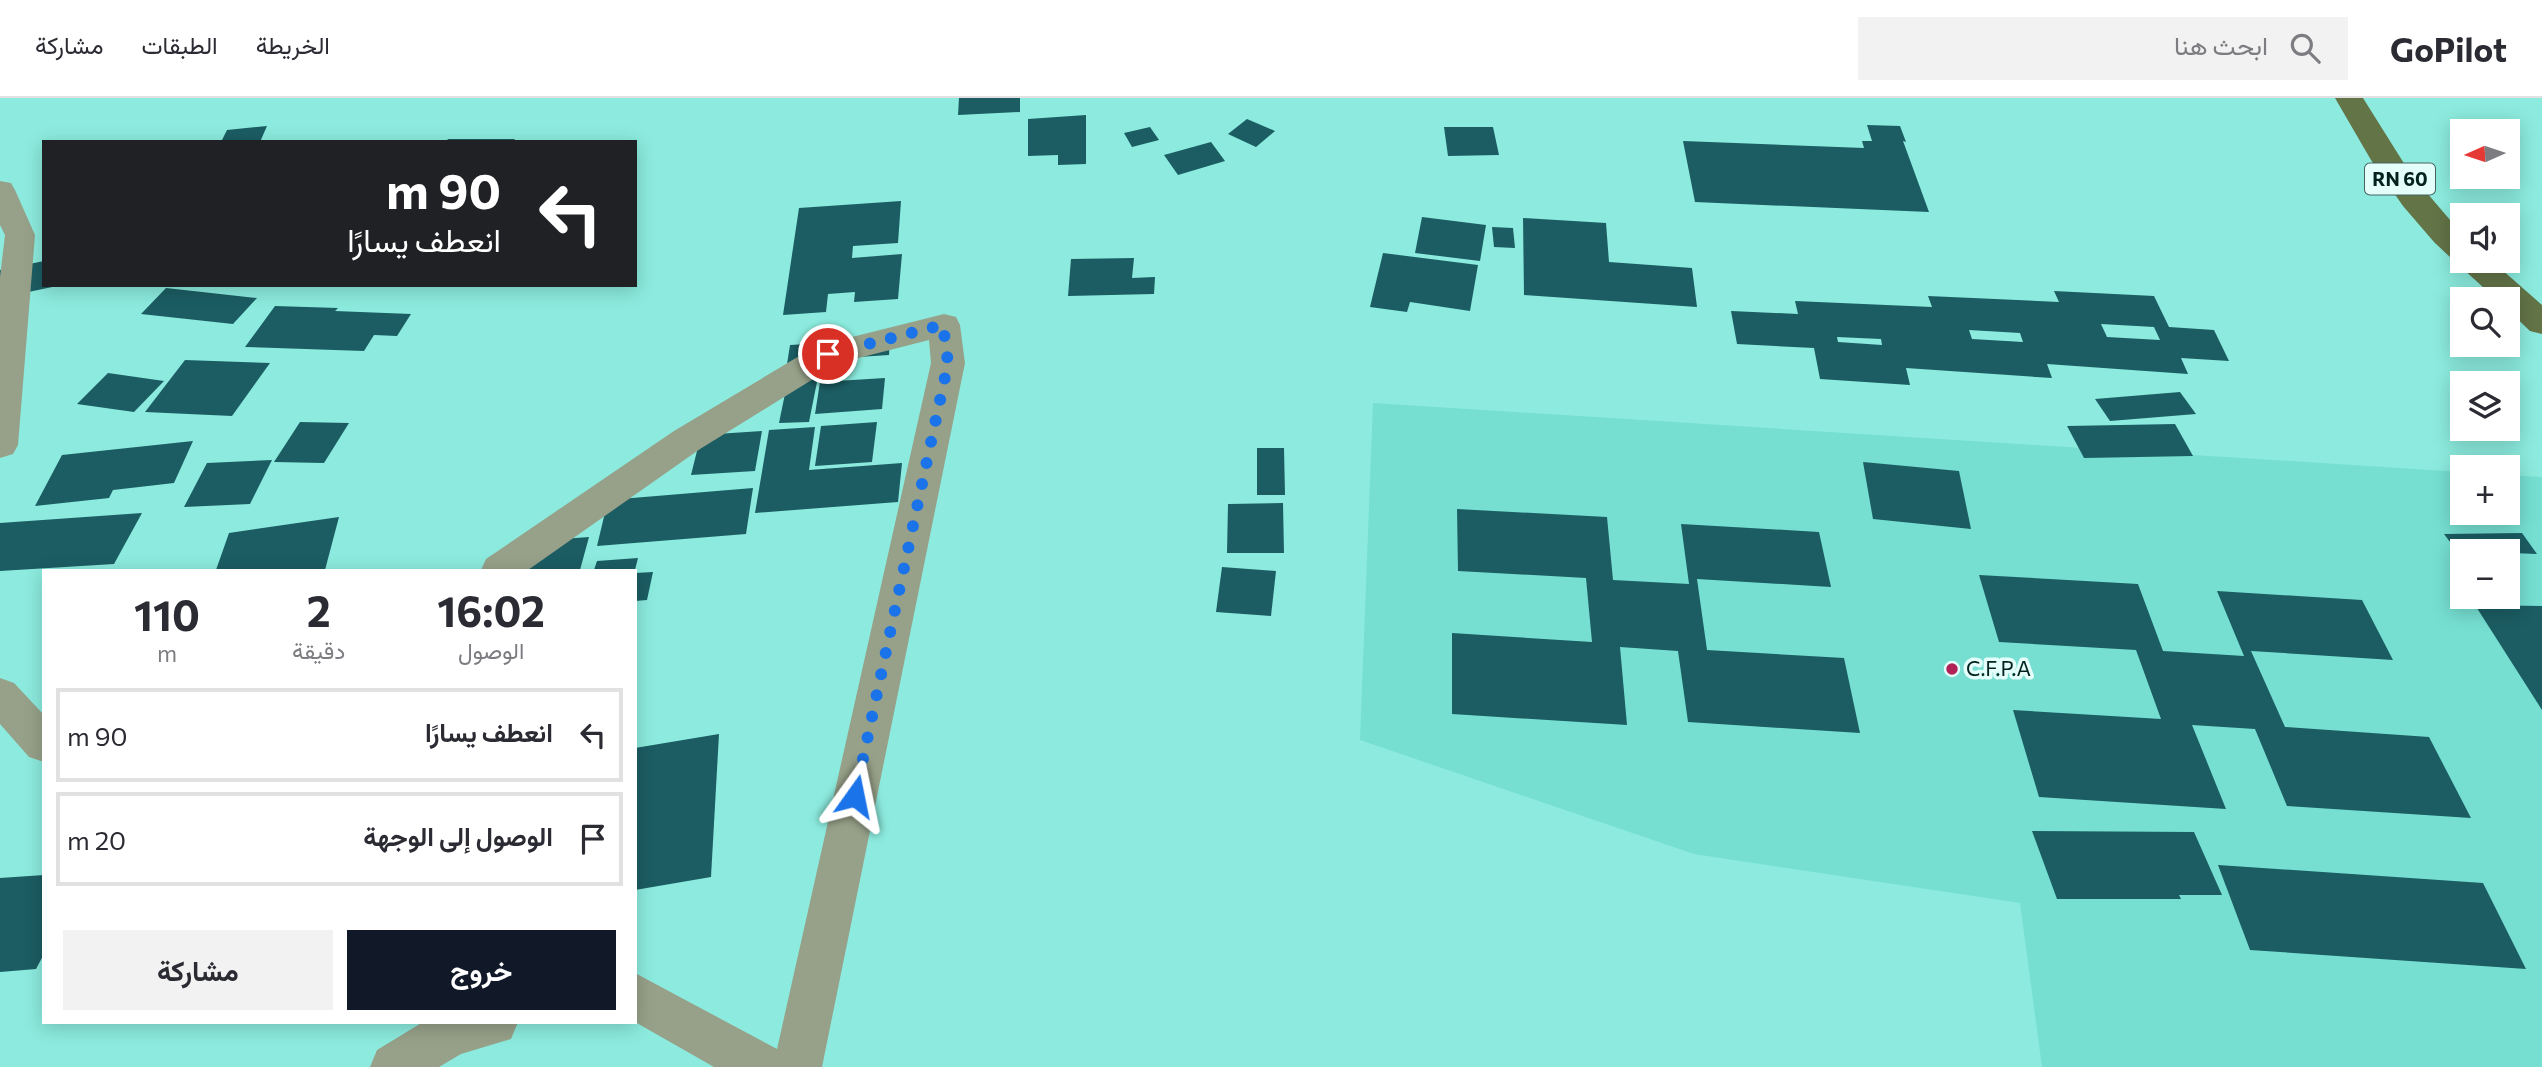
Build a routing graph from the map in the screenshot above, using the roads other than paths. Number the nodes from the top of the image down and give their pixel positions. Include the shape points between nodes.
1 (2349, 98) edge
2 (0, 190) edge
3 (2450, 240) edge
4 (2486, 273) edge
5 (2542, 323) edge
6 (0, 445) edge
7 (501, 569) edge
8 (0, 695) edge
9 (42, 742) edge
10 (637, 997) edge
11 (485, 1024) edge
12 (394, 1067) edge
13 (761, 1067) edge
14 (798, 1067) edge

1 - 3 main road, RN 60 via 2369,136 2432,223
2 - 6 street via 20,235
4 - 5 main road
7 - 14 street via 687,440 828,354 943,325 948,363
8 - 9 street
10 - 13 street
11 - 12 street via 451,1032

